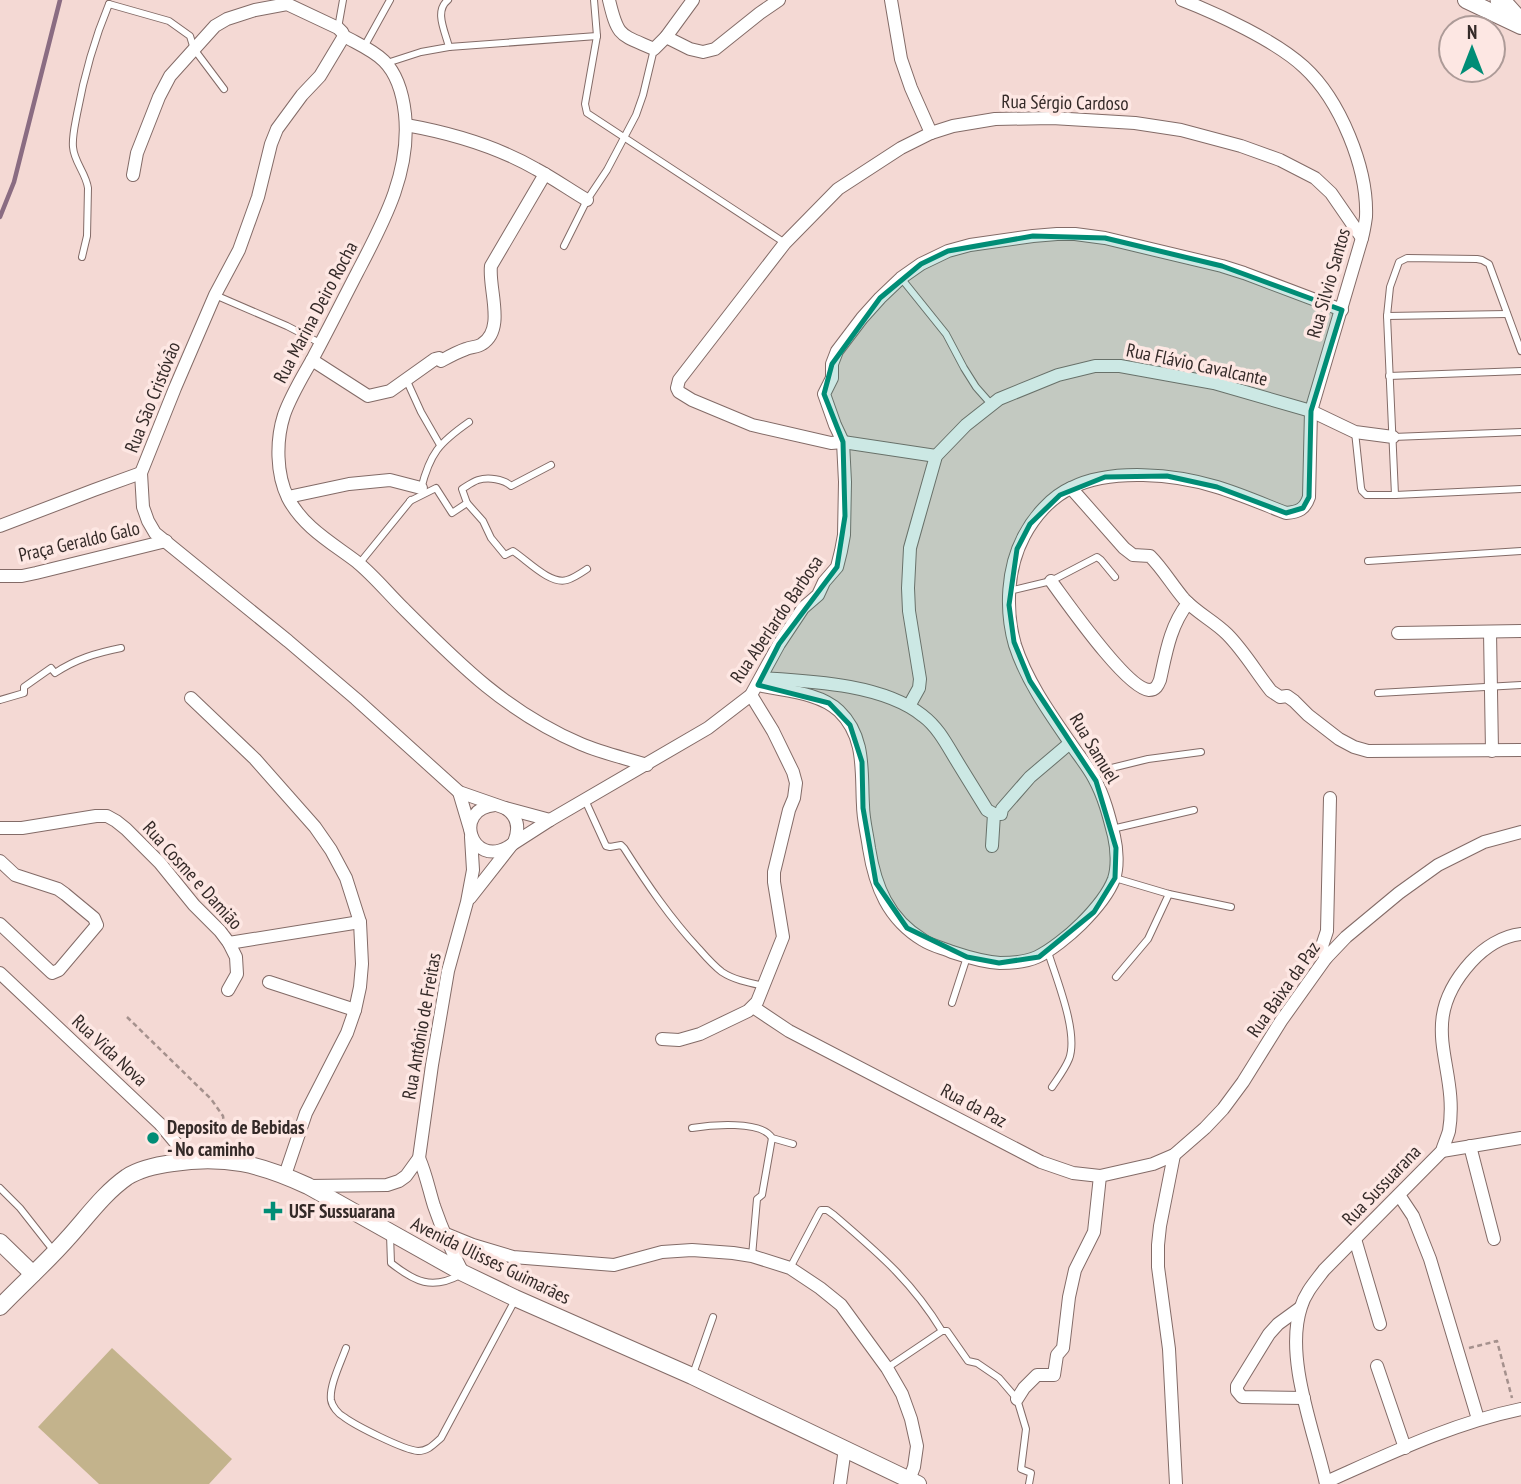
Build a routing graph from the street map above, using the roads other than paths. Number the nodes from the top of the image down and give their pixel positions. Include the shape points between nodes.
1 (343, 0) edge
2 (390, 0) edge
3 (448, 0) edge
4 (594, 0) edge
5 (609, 0) edge
6 (693, 0) edge
7 (779, 0) edge
8 (891, 0) edge
9 (1182, 0) edge
10 (1466, 0) edge
11 (1500, 0) edge
12 (108, 2) edge
13 (287, 2) edge
14 (1521, 24) edge
15 (341, 32) junction
16 (597, 36) junction
17 (666, 37) junction
18 (364, 47) junction
19 (450, 47) junction
20 (194, 48) junction
21 (654, 50) junction
22 (387, 63) junction
23 (224, 89) dead end
24 (406, 125) junction
25 (930, 133) junction
26 (625, 138) junction
27 (545, 174) junction
28 (133, 175) dead end
29 (587, 200) junction
30 (1363, 238) junction
31 (785, 243) junction
32 (564, 246) dead end
33 (82, 257) dead end
34 (901, 278) junction
35 (215, 295) junction
36 (1342, 310) junction
37 (1507, 314) junction
38 (1387, 316) junction
39 (320, 343) junction
40 (1521, 351) edge
41 (312, 360) junction
42 (1521, 371) edge
43 (1389, 376) junction
44 (406, 379) junction
45 (991, 404) junction
46 (1311, 411) junction
47 (469, 422) dead end
48 (1355, 432) junction
49 (1521, 432) edge
50 (1393, 438) junction
51 (843, 442) junction
52 (440, 445) junction
53 (936, 456) junction
54 (551, 465) dead end
55 (141, 473) junction
56 (421, 488) junction
57 (1071, 488) junction
58 (1521, 489) edge
59 (1395, 495) junction
60 (288, 497) junction
61 (410, 501) junction
62 (467, 503) junction
63 (1286, 513) joint
64 (0, 526) edge
65 (166, 541) junction
66 (1521, 551) edge
67 (1368, 561) dead end
68 (359, 564) junction
69 (587, 569) dead end
70 (0, 576) edge
71 (1115, 577) dead end
72 (1051, 581) junction
73 (1009, 591) junction
74 (1188, 603) junction
75 (1521, 631) edge
76 (1490, 632) junction
77 (1398, 633) dead end
78 (121, 648) dead end
79 (1521, 685) edge
80 (757, 686) junction
81 (1491, 686) junction
82 (1378, 693) dead end
83 (191, 698) dead end
84 (0, 700) edge
85 (909, 706) junction
86 (1070, 743) junction
87 (1521, 750) edge
88 (1492, 751) junction
89 (1201, 752) dead end
90 (646, 765) junction
91 (1091, 773) junction
92 (459, 792) junction
93 (1330, 798) dead end
94 (585, 800) junction
95 (500, 806) junction
96 (1194, 810) dead end
97 (994, 814) junction
98 (550, 820) junction
99 (0, 828) edge
100 (1112, 829) junction
101 (1521, 832) edge
102 (471, 833) junction
103 (992, 846) dead end
104 (508, 847) junction
105 (0, 861) edge
106 (1115, 878) junction
107 (1169, 894) junction
108 (467, 902) junction
109 (1231, 907) dead end
110 (360, 922) junction
111 (0, 924) edge
112 (1327, 930) junction
113 (1521, 934) edge
114 (1346, 937) junction
115 (229, 943) junction
116 (1047, 950) junction
117 (967, 957) junction
118 (1326, 958) junction
119 (0, 973) edge
120 (1116, 977) dead end
121 (269, 982) dead end
122 (764, 986) junction
123 (228, 990) dead end
124 (952, 1003) dead end
125 (753, 1007) junction
126 (355, 1010) junction
127 (662, 1039) dead end
128 (1052, 1087) dead end
129 (692, 1128) dead end
130 (1205, 1128) joint
131 (772, 1138) junction
132 (1521, 1138) edge
133 (793, 1144) dead end
134 (1470, 1146) junction
135 (1442, 1151) junction
136 (1174, 1155) junction
137 (419, 1158) junction
138 (190, 1160) junction
139 (285, 1175) junction
140 (1100, 1176) junction
141 (308, 1186) junction
142 (0, 1188) edge
143 (1399, 1195) junction
144 (390, 1233) junction
145 (446, 1234) junction
146 (1355, 1239) junction
147 (1494, 1239) dead end
148 (0, 1242) edge
149 (55, 1252) junction
150 (752, 1256) junction
151 (790, 1268) junction
152 (463, 1273) junction
153 (33, 1274) junction
154 (516, 1298) junction
155 (0, 1307) edge
156 (1300, 1308) junction
157 (713, 1317) dead end
158 (1380, 1324) dead end
159 (942, 1331) junction
160 (346, 1348) dead end
161 (1377, 1366) dead end
162 (887, 1368) junction
163 (692, 1376) junction
164 (1304, 1398) junction
165 (1017, 1399) junction
166 (1517, 1405) edge
167 (1478, 1419) junction
168 (845, 1448) junction
169 (1405, 1448) junction
170 (913, 1482) edge
171 (1326, 1483) edge
172 (840, 1484) edge
173 (1029, 1484) edge
174 (1176, 1484) edge

1 - 15 lane
2 - 18 lane
3 - 19 lane via 440,13
4 - 16 lane
5 - 21 street via 622,35
6 - 17 street
7 - 17 street via 715,49 690,49
8 - 25 street via 901,59
9 - 30 street, Rua Silvio Santos via 1284,51 1318,80 1357,156 1366,217
10 - 14 main road
11 - 14 main road
12 - 20 lane via 169,21 190,36
12 - 33 lane via 89,59 73,141 88,188
13 - 15 street
13 - 20 street via 222,22
15 - 18 street
15 - 35 street, Rua São Cristóvão via 320,76 277,129 239,250
16 - 19 lane
16 - 26 lane via 584,104 587,113
17 - 21 street
18 - 22 street
19 - 22 lane
20 - 23 lane
20 - 28 street via 159,97
21 - 26 lane via 643,95
22 - 24 street, Rua Marina Deiro Rocha via 400,90
24 - 27 street via 490,147
24 - 39 street, Rua Marina Deiro Rocha via 404,159 392,202
25 - 30 street, Rua Sérgio Cardoso via 995,119 1052,118 1181,130 1299,168 1331,193
25 - 31 street, Rua Sérgio Cardoso via 838,189
26 - 29 lane
26 - 31 lane
27 - 29 street
27 - 44 street via 491,266 495,312 489,336 483,344 442,361 435,359
29 - 32 lane
30 - 36 street, Rua Silvio Santos
31 - 51 street, Rua Sérgio Cardoso via 677,388 692,400 752,425
34 - 36 street, Rua Aberlardo Barbosa via 948,251 970,245 1075,234 1222,266
34 - 45 lane via 946,334
34 - 51 street, Rua Aberlardo Barbosa via 855,326 832,364 832,378 824,394
35 - 39 lane
35 - 55 street, Rua São Cristóvão
36 - 46 street, Rua Silvio Santos
37 - 38 lane
37 - 38 lane via 1489,264 1482,260 1407,258 1399,262 1390,287
37 - 40 lane
38 - 43 lane
39 - 41 street, Rua Marina Deiro Rocha
41 - 44 street via 368,396 390,391
41 - 60 street, Rua Marina Deiro Rocha via 284,415 279,448
42 - 43 lane
43 - 50 lane
44 - 52 lane
45 - 46 street, Rua Flávio Cavalcante via 1058,375 1112,365 1214,383
45 - 53 street, Rua Flávio Cavalcante
46 - 48 street, Rua Flávio Cavalcante
46 - 63 street, Rua Silvio Santos via 1309,497 1298,512
47 - 52 lane
48 - 50 street, Rua Flávio Cavalcante
48 - 59 lane via 1362,491
49 - 50 lane
50 - 59 lane
51 - 53 street
51 - 80 street, Rua Aberlardo Barbosa via 844,535 837,566 779,644
52 - 56 lane
53 - 85 street, Rua Flávio Cavalcante via 908,567 909,611 920,680
54 - 62 lane via 512,486 480,479 462,489
55 - 64 street
55 - 65 street, Rua São Cristóvão via 148,521
56 - 60 street via 390,480 370,481
56 - 61 lane
57 - 63 street, Rua Samuel via 1105,477 1167,476 1217,486
57 - 73 street, Rua Samuel via 1030,524 1017,548
57 - 74 street via 1124,548 1133,555 1150,556 1159,564
58 - 59 lane
60 - 68 street, Rua Marina Deiro Rocha via 303,520
61 - 62 lane via 436,488 452,513
61 - 68 lane
62 - 69 lane via 505,555 513,551 561,581
65 - 70 street, Praça Geraldo Galo via 22,576
65 - 92 street, Rua São Cristóvão
66 - 67 lane
68 - 90 street, Rua Marina Deiro Rocha via 449,654 523,714 583,745
71 - 72 lane via 1097,557
72 - 73 lane
72 - 74 street via 1111,658 1134,682 1149,690 1160,680 1171,635
73 - 86 street, Rua Samuel via 1014,642 1022,664
74 - 88 street via 1231,637 1270,691 1287,696 1354,747 1368,751
75 - 76 street
76 - 77 street
76 - 81 street
78 - 84 lane via 96,653 55,673 51,668 24,687 24,693
79 - 81 lane
80 - 85 street via 842,686
80 - 90 street, Rua Aberlardo Barbosa via 708,729
80 - 117 street via 809,696 841,712 858,742 876,883 891,911 907,928 925,942
80 - 122 street via 796,783 775,872 783,937
81 - 82 lane
81 - 88 street
83 - 110 street via 255,759 315,827 346,878
85 - 97 street via 935,728 987,810
86 - 91 street, Rua Samuel
86 - 97 street via 1030,777 1000,814
87 - 88 street
89 - 91 lane
90 - 94 street, Rua Aberlardo Barbosa
91 - 100 street, Rua Samuel
92 - 95 street, Rua São Cristóvão
92 - 102 street
93 - 112 street
94 - 98 street, Rua Aberlardo Barbosa
94 - 122 lane via 606,846 624,848 661,906 698,948 723,973
95 - 98 street
95 - 102 street via 488,806 474,814
95 - 104 street via 510,811 518,826
96 - 100 lane
97 - 103 street
98 - 104 street, Rua Aberlardo Barbosa
99 - 115 street, Rua Cosme e Damião via 83,817 107,816 117,821
100 - 106 street, Rua Samuel
101 - 114 street, Rua Baixa da Paz via 1484,842 1438,865
102 - 104 street via 475,843 487,851
102 - 108 street, Rua Antônio de Freitas via 473,870
104 - 108 street, Rua Antônio de Freitas
105 - 111 street via 15,875 65,894 97,925 52,973
106 - 107 lane
106 - 116 street via 1094,912
107 - 109 lane
107 - 120 lane via 1148,939
108 - 137 street, Rua Antônio de Freitas via 448,971
110 - 115 street
110 - 126 street via 362,964
112 - 114 street
112 - 118 street via 1322,946
113 - 135 street, Rua Sussuarana via 1480,952 1457,979 1444,1009 1442,1046 1450,1116
114 - 118 street, Rua Baixa da Paz
115 - 123 street, Rua Cosme e Damião via 237,974
116 - 117 street via 1027,961 999,963
116 - 128 lane via 1072,1044 1070,1058
117 - 124 lane
118 - 130 street, Rua Baixa da Paz via 1243,1082
119 - 138 street, Rua Vida Nova via 160,1124
121 - 126 street
122 - 125 street
125 - 127 street via 700,1034
125 - 140 street, Rua da Paz via 789,1031 1041,1162
126 - 139 street via 306,1113
129 - 131 lane via 746,1126
130 - 136 street, Rua da Paz
131 - 133 lane
131 - 150 lane via 762,1195 757,1199
132 - 134 street
134 - 135 street
134 - 147 street
135 - 143 street, Rua Sussuarana
136 - 140 street, Rua da Paz
136 - 174 street via 1160,1226 1158,1267 1169,1349
137 - 141 street via 406,1176 387,1185
137 - 145 street, Rua Antônio de Freitas
138 - 139 main road, Avenida Ulisses Guimarães via 228,1160
138 - 149 main road, Avenida Ulisses Guimarães via 129,1176
139 - 141 main road, Avenida Ulisses Guimarães
140 - 165 street via 1094,1232 1075,1270 1063,1348 1054,1375 1037,1375
141 - 144 main road, Avenida Ulisses Guimarães
142 - 149 lane
143 - 146 street, Rua Sussuarana
143 - 167 street via 1430,1259
144 - 152 main road, Avenida Ulisses Guimarães
144 - 152 lane via 391,1263 417,1280 439,1283
145 - 150 street via 513,1257 589,1264 614,1265 662,1252 692,1250
145 - 152 street, Rua Antônio de Freitas
146 - 156 street, Rua Sussuarana via 1308,1290
146 - 158 street
148 - 153 main road
149 - 153 main road, Avenida Ulisses Guimarães
150 - 151 street
151 - 159 lane via 819,1213 827,1210 902,1276
151 - 162 street via 841,1305
152 - 154 main road, Avenida Ulisses Guimarães
153 - 155 main road, Avenida Ulisses Guimarães
154 - 160 lane via 440,1438 429,1449 412,1450 376,1435 334,1407 334,1381
154 - 163 main road, Avenida Ulisses Guimarães
156 - 164 street, Rua Sussuarana via 1297,1356
156 - 164 street via 1269,1334 1237,1391 1242,1397
157 - 163 lane
159 - 162 lane
159 - 165 lane via 947,1331 968,1361 999,1378
161 - 169 street
162 - 170 street via 911,1419 917,1446
163 - 168 main road, Avenida Ulisses Guimarães
164 - 171 street, Rua Sussuarana
165 - 173 lane via 1026,1429 1021,1469 1031,1473
166 - 167 street, Rua Sussuarana
167 - 169 street, Rua Sussuarana
168 - 170 main road, Avenida Ulisses Guimarães
168 - 172 street
169 - 171 street, Rua Sussuarana

